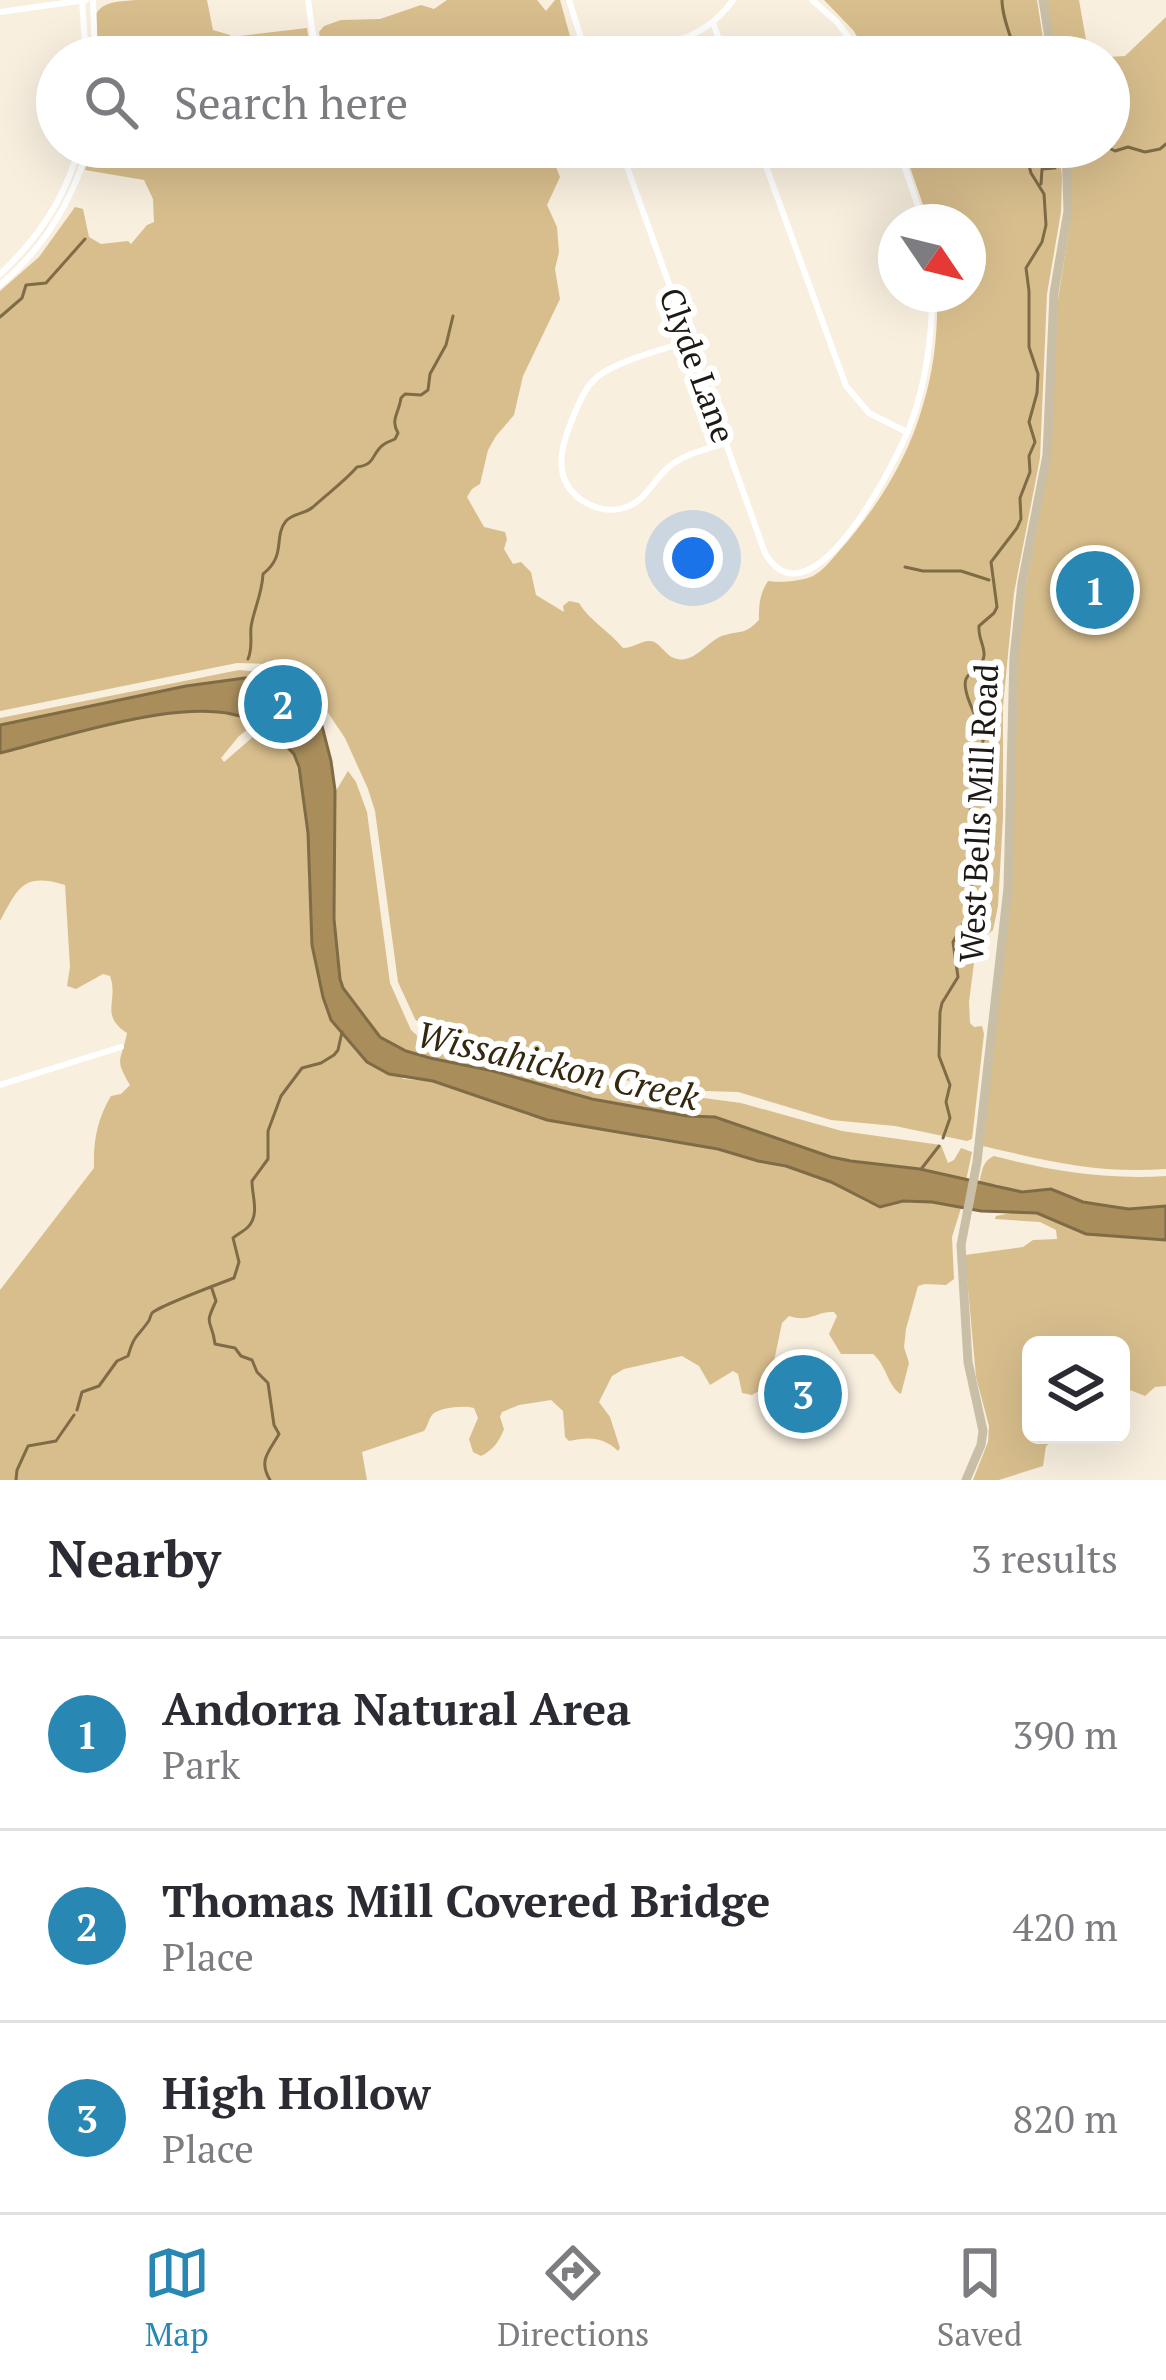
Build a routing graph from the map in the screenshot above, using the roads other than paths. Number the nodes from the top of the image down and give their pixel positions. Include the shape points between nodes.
1 (86, 0) edge
2 (308, 0) edge
3 (569, 0) edge
4 (733, 0) edge
5 (812, 0) edge
6 (1043, 0) edge
7 (0, 11) edge
8 (713, 22) junction
9 (89, 36) edge
10 (313, 36) edge
11 (580, 36) edge
12 (694, 36) edge
13 (718, 36) edge
14 (847, 36) edge
15 (1049, 36) edge
16 (74, 168) edge
17 (79, 168) edge
18 (628, 168) edge
19 (767, 168) edge
20 (905, 168) edge
21 (1067, 168) edge
22 (916, 204) edge
23 (0, 274) edge
24 (0, 285) edge
25 (930, 312) edge
26 (689, 340) junction
27 (908, 432) junction
28 (726, 442) junction
29 (121, 1047) dead end
30 (0, 1085) edge
31 (966, 1480) edge

1 - 7 street
1 - 9 street
2 - 10 street
3 - 11 street
4 - 8 street
5 - 14 street
6 - 15 street
8 - 12 street
8 - 13 street
16 - 23 street via 50,215
17 - 24 street via 51,230
18 - 26 street, Clyde Lane
19 - 27 street via 842,379 869,413
20 - 22 street
21 - 31 street, West Bells Mill Road via 1047,455 1016,639 1009,872 961,1257 983,1431
25 - 27 street
26 - 28 street, Clyde Lane
26 - 28 street via 605,371 587,388 560,457 566,483 584,502 633,505 675,461
27 - 28 street, Clyde Lane via 844,538 802,573 768,558
29 - 30 street

